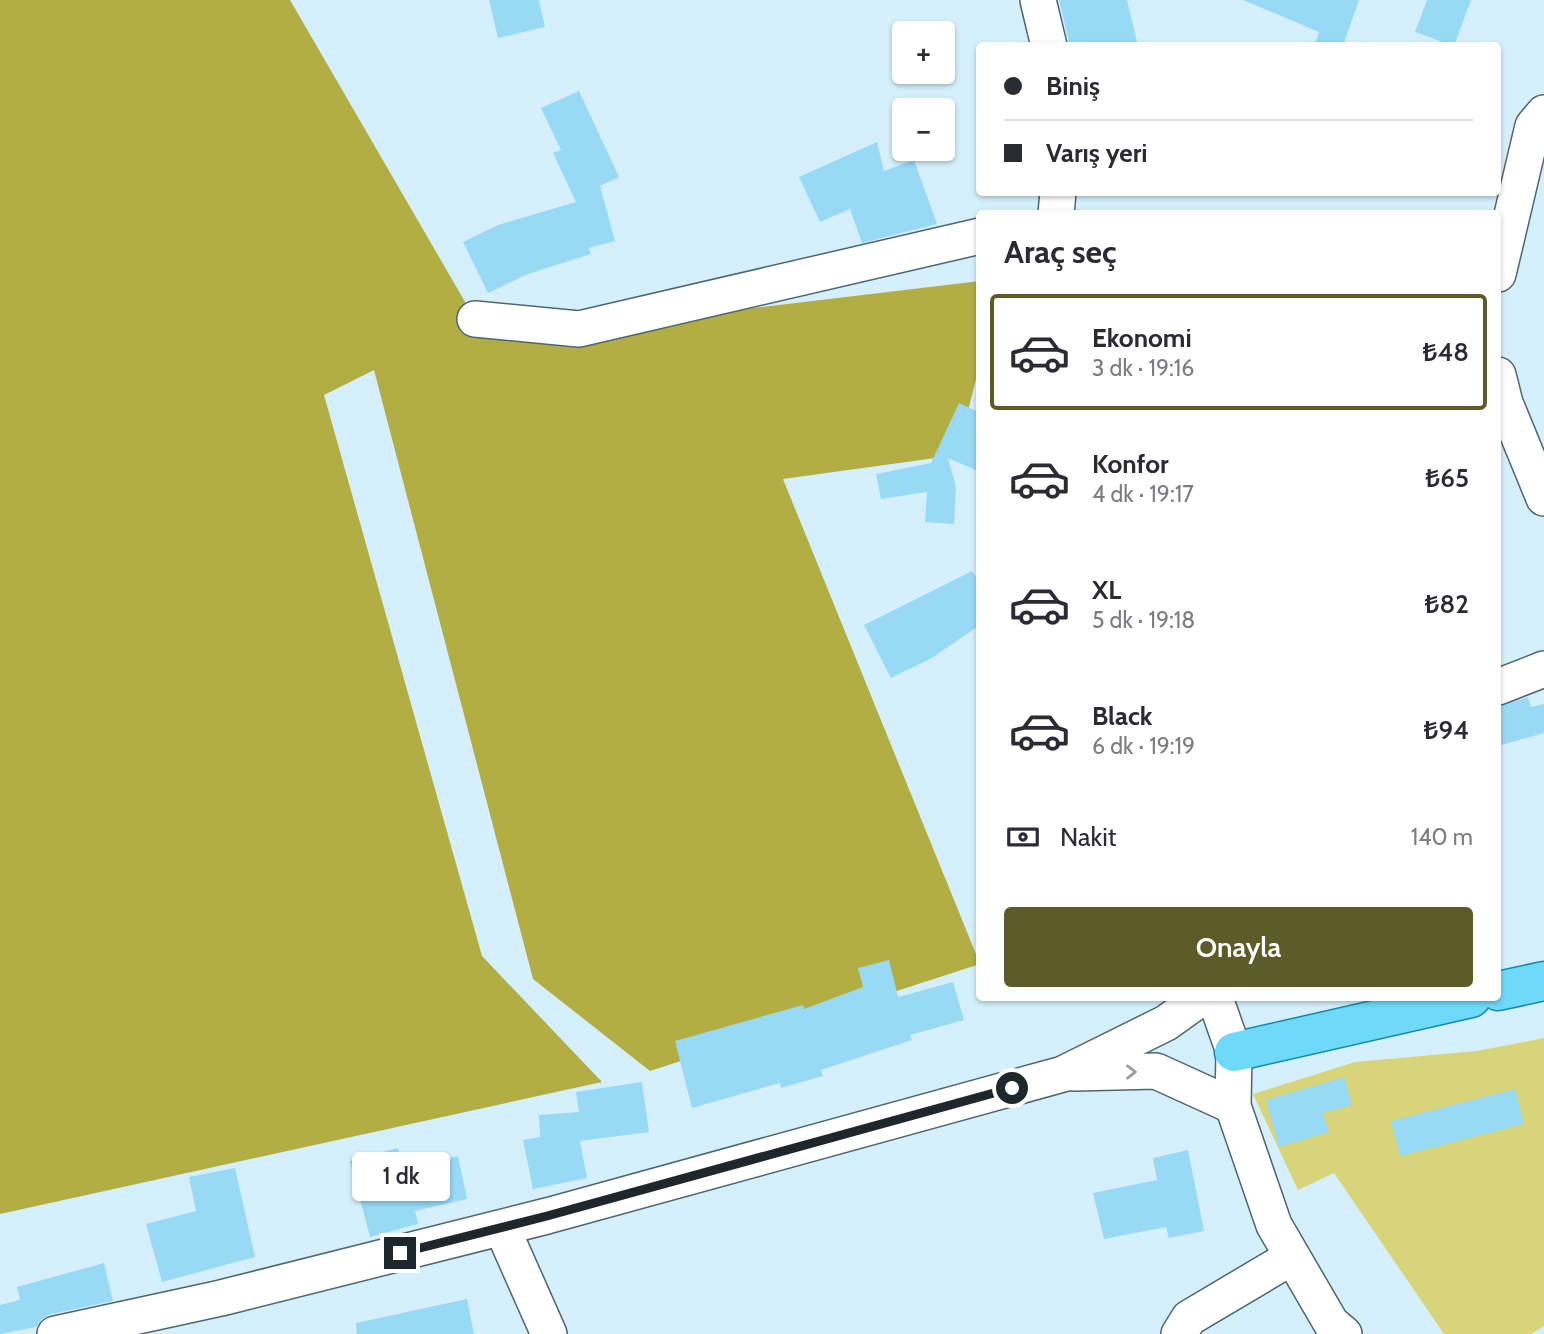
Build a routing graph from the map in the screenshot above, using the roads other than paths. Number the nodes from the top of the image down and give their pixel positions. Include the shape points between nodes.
1 (1038, 0) edge
2 (1048, 42) edge
3 (1544, 113) edge
4 (976, 237) edge
5 (1501, 261) edge
6 (475, 319) dead end
7 (1501, 387) edge
8 (1544, 498) edge
9 (1544, 669) edge
10 (1501, 686) edge
11 (1544, 981) edge
12 (1501, 990) edge
13 (1196, 1001) edge
14 (1216, 1001) edge
15 (1458, 1001) edge
16 (1234, 1052) junction
17 (1063, 1073) junction
18 (1233, 1106) junction
19 (502, 1228) junction
20 (1292, 1257) junction
21 (55, 1334) edge
22 (549, 1334) edge
23 (1179, 1334) edge
24 (1345, 1334) edge

1 - 2 street
3 - 5 street via 1533,126
4 - 6 street via 579,329
7 - 8 street
9 - 10 street
11 - 12 main road
13 - 17 street via 1166,1023
14 - 16 street
15 - 16 main road
16 - 18 street
17 -> 18 street via 1156,1072
17 - 19 street
18 - 20 street via 1274,1225
19 - 21 street via 222,1298
19 - 22 street
20 - 23 street via 1189,1318
20 - 24 street via 1331,1323

